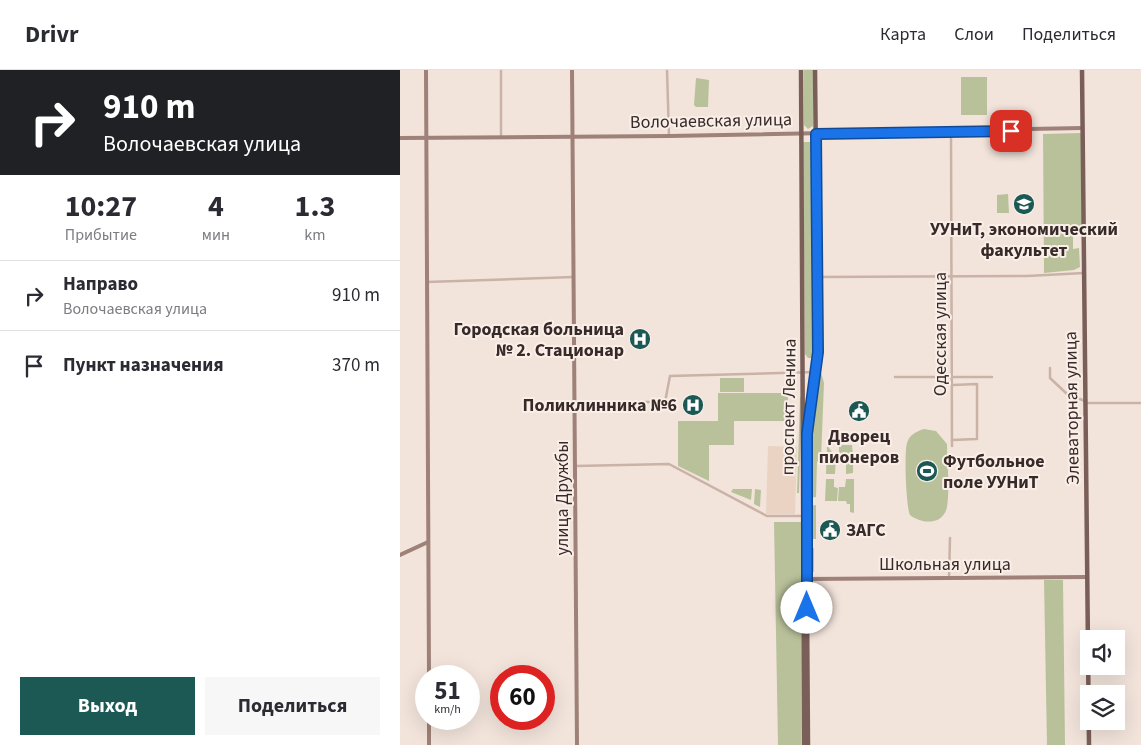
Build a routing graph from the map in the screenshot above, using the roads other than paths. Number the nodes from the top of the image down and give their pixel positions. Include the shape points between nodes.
1 (426, 70) edge
2 (500, 70) edge
3 (572, 70) edge
4 (667, 70) edge
5 (801, 70) edge
6 (815, 70) edge
7 (1082, 70) edge
8 (1082, 128) junction
9 (951, 132) junction
10 (802, 134) junction
11 (816, 134) junction
12 (572, 136) junction
13 (669, 136) junction
14 (501, 137) junction
15 (400, 138) edge
16 (426, 138) junction
17 (1084, 273) junction
18 (818, 276) junction
19 (953, 276) junction
20 (573, 277) junction
21 (426, 282) junction
22 (1050, 368) dead end
23 (804, 372) junction
24 (816, 372) junction
25 (896, 377) dead end
26 (953, 378) junction
27 (992, 378) dead end
28 (953, 385) junction
29 (576, 402) junction
30 (1086, 402) junction
31 (1141, 403) edge
32 (952, 440) junction
33 (952, 446) dead end
34 (576, 466) junction
35 (804, 516) junction
36 (950, 538) dead end
37 (428, 542) junction
38 (400, 555) edge
39 (949, 576) junction
40 (1087, 577) junction
41 (805, 579) junction
42 (429, 665) edge
43 (428, 730) edge
44 (429, 745) edge
45 (577, 745) edge
46 (804, 745) edge
47 (808, 745) edge
48 (1089, 745) edge

1 - 16 main road
2 - 14 street
3 - 12 main road, улица Дружбы
4 - 13 street
5 - 10 main road, проспект Ленина
6 - 11 main road, проспект Ленина
7 - 8 main road, Элеваторная улица
8 - 9 main road, Волочаевская улица
8 - 17 main road, Элеваторная улица
9 - 11 main road, Волочаевская улица
9 - 19 street, Одесская улица
10 - 11 main road, Волочаевская улица
10 - 13 main road, Волочаевская улица
10 - 23 main road, проспект Ленина
11 - 18 main road, проспект Ленина
12 - 13 main road, Волочаевская улица
12 - 14 main road, Волочаевская улица
12 - 20 main road, улица Дружбы
14 - 16 main road, Волочаевская улица
15 - 16 main road, Волочаевская улица
16 - 21 main road
17 - 19 street
17 - 30 main road, Элеваторная улица
18 - 19 street
18 - 24 main road, проспект Ленина
19 - 26 street, Одесская улица
20 - 21 street
20 - 29 main road, улица Дружбы
21 - 37 main road
22 - 30 street via 1050,378 1067,394
23 - 24 street
23 - 29 street via 670,376 665,402
23 - 35 main road, проспект Ленина
24 - 35 main road, проспект Ленина via 807,434
25 - 26 street
26 - 27 street
26 - 28 street, Одесская улица
28 - 32 street, Одесская улица
28 - 32 street via 977,384 977,439
29 - 34 main road, улица Дружбы
30 - 31 street
30 - 40 main road, Элеваторная улица
32 - 33 street, Одесская улица
34 - 35 street via 669,464 767,516
34 - 45 main road, улица Дружбы
35 - 41 main road, проспект Ленина
36 - 39 street
37 - 38 main road
37 - 42 main road
39 - 40 main road, Школьная улица
39 - 41 main road, Школьная улица
40 - 48 main road, Элеваторная улица
41 - 46 main road, проспект Ленина
41 - 47 main road, проспект Ленина
43 - 44 main road

